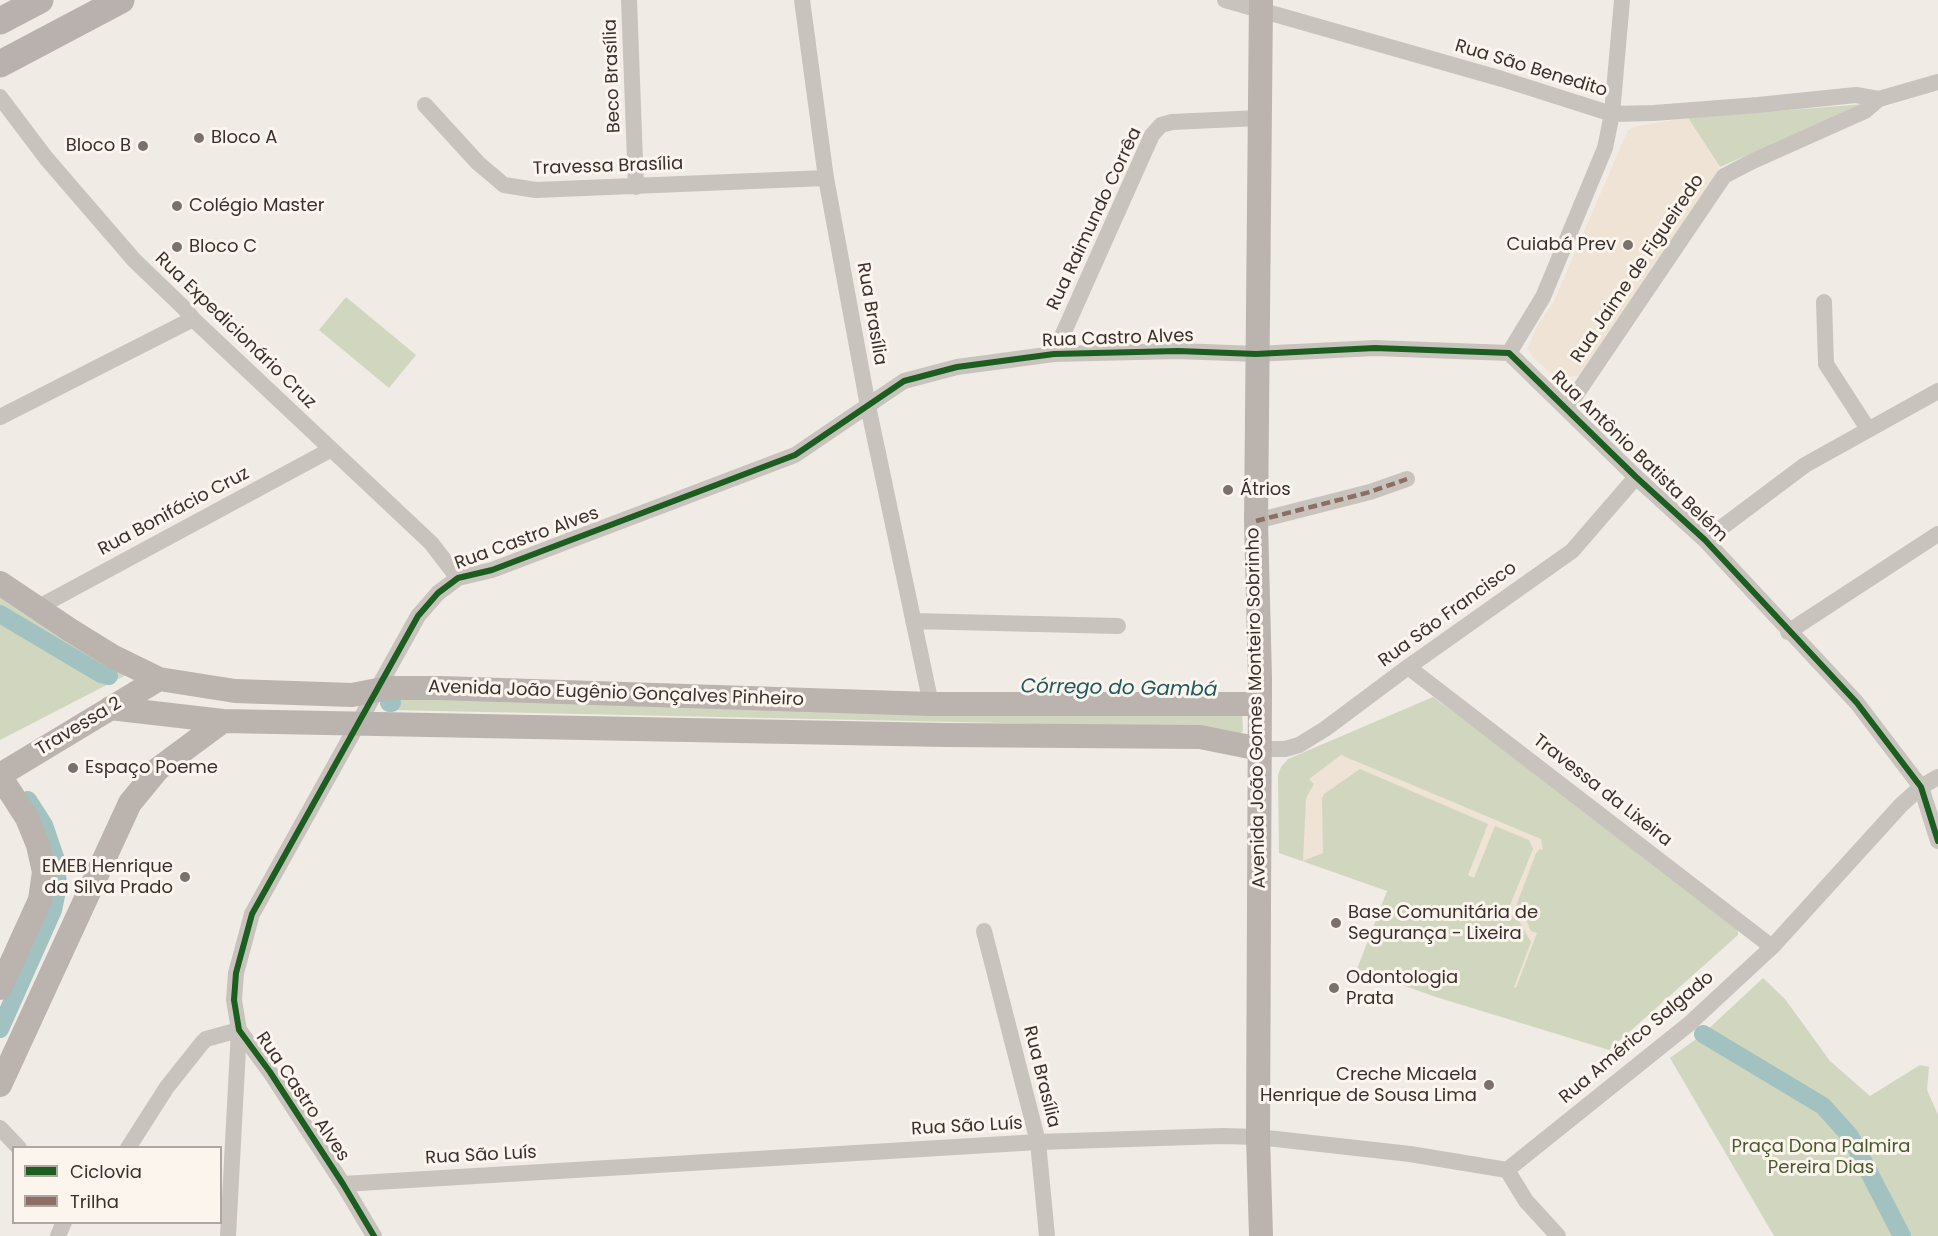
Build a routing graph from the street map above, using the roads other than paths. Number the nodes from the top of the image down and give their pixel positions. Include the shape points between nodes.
1 (40, 0) edge
2 (121, 0) edge
3 (629, 0) edge
4 (802, 0) edge
5 (1225, 0) edge
6 (1622, 0) edge
7 (1261, 5) edge
8 (0, 21) edge
9 (0, 64) edge
10 (1938, 82) edge
11 (0, 97) edge
12 (1879, 99) junction
13 (425, 105) dead end
14 (1612, 114) junction
15 (1259, 118) junction
16 (826, 177) junction
17 (636, 187) junction
18 (1824, 302) dead end
19 (193, 319) junction
20 (1509, 353) junction
21 (1054, 354) junction
22 (1256, 354) junction
23 (1938, 391) edge
24 (868, 406) junction
25 (1567, 408) junction
26 (0, 417) edge
27 (1868, 429) junction
28 (330, 450) junction
29 (1636, 477) junction
30 (1407, 479) dead end
31 (1256, 521) junction
32 (1938, 534) edge
33 (1705, 540) junction
34 (458, 578) junction
35 (0, 583) edge
36 (37, 608) junction
37 (913, 621) junction
38 (1118, 626) dead end
39 (1788, 632) junction
40 (1408, 667) junction
41 (159, 679) junction
42 (377, 690) junction
43 (931, 704) junction
44 (1260, 704) junction
45 (110, 708) junction
46 (223, 721) junction
47 (357, 724) junction
48 (1260, 749) junction
49 (0, 775) edge
50 (1938, 777) edge
51 (1921, 787) junction
52 (1938, 841) edge
53 (984, 931) dead end
54 (1772, 947) junction
55 (0, 988) edge
56 (239, 1030) junction
57 (0, 1085) edge
58 (0, 1128) edge
59 (1258, 1137) junction
60 (1038, 1143) junction
61 (17, 1146) edge
62 (129, 1146) edge
63 (1507, 1170) junction
64 (343, 1184) junction
65 (228, 1236) edge
66 (374, 1236) edge
67 (1047, 1236) edge
68 (1261, 1236) edge
69 (1558, 1236) edge

1 - 8 main road
2 - 9 main road
3 - 17 street, Beco Brasília
4 - 16 street, Rua Brasília
5 - 7 street, Rua São Benedito
6 - 14 street
7 - 14 street, Rua São Benedito
7 - 15 street, Avenida João Gomes Monteiro Sobrinho
10 - 12 street, Rua São Benedito
11 - 19 street, Rua Expedicionário Cruz via 99,221
12 - 14 street, Rua São Benedito via 1856,95
12 - 25 street, Rua Jaime de Figueiredo via 1865,111 1724,176
13 - 17 street, Travessa Brasília via 478,164 504,185 536,190
14 - 20 street via 1605,148 1543,297
15 - 21 street, Rua Raimundo Corrêa via 1172,122 1161,125 1152,135
15 - 22 street, Avenida João Gomes Monteiro Sobrinho
16 - 17 street, Travessa Brasília
16 - 24 street, Rua Brasília
18 - 27 street via 1826,364
19 - 26 street
19 - 28 street, Rua Expedicionário Cruz
20 - 22 street via 1375,348
20 - 25 street, Rua Antônio Batista Belém
21 - 22 street, Rua Castro Alves
21 - 24 street, Rua Castro Alves via 957,367 904,381
22 - 31 street, Avenida João Gomes Monteiro Sobrinho
23 - 27 street
24 - 34 street, Rua Castro Alves via 795,454 492,570
24 - 37 street, Rua Brasília
25 - 29 street, Rua Antônio Batista Belém
27 - 33 street via 1805,465
28 - 34 street, Rua Expedicionário Cruz via 431,543
28 - 36 street, Rua Bonifácio Cruz
29 - 33 street, Rua Antônio Batista Belém
29 - 40 street, Rua São Francisco via 1572,551
30 - 31 street
31 - 44 street, Avenida João Gomes Monteiro Sobrinho
32 - 39 street
33 - 39 street, Rua Antônio Batista Belém
34 - 42 street, Rua Castro Alves via 418,616
35 - 36 street, Avenida João Eugênio Gonçalves Pinheiro
36 - 41 street, Avenida João Eugênio Gonçalves Pinheiro via 112,656
37 - 38 street
37 - 43 street, Rua Brasília
39 - 51 street, Rua Antônio Batista Belém via 1857,703
40 - 48 street, Rua São Francisco via 1299,745
40 - 54 street, Travessa da Lixeira
41 - 42 street, Avenida João Eugênio Gonçalves Pinheiro via 262,693 352,695
41 - 45 street, Travessa 2
42 - 43 street, Avenida João Eugênio Gonçalves Pinheiro via 440,688
42 - 47 street, Rua Castro Alves
43 - 44 street, Avenida João Eugênio Gonçalves Pinheiro
44 - 48 street, Avenida João Gomes Monteiro Sobrinho
45 - 46 street, Avenida João Eugênio Gonçalves Pinheiro
45 - 49 street, Travessa 2
46 - 47 street, Avenida João Eugênio Gonçalves Pinheiro
46 - 57 street via 158,769 130,803
47 - 48 street, Avenida João Eugênio Gonçalves Pinheiro via 1200,737
47 - 56 street, Rua Castro Alves via 252,914 236,973 234,1000
48 - 59 street, Avenida João Gomes Monteiro Sobrinho
49 - 55 street via 27,818 44,872 40,900
50 - 51 street, Rua Américo Salgado
51 - 52 street, Rua Antônio Batista Belém
51 - 54 street, Rua Américo Salgado
53 - 60 street, Rua Brasília
54 - 63 street, Rua Américo Salgado via 1689,1024
56 - 62 street via 202,1043 167,1087
56 - 64 street, Rua Castro Alves
56 - 65 street
58 - 61 street
59 - 60 street, Rua São Luís
59 - 63 street, Rua São Luís via 1410,1154
59 - 68 street, Avenida João Gomes Monteiro Sobrinho
60 - 64 street, Rua São Luís
60 - 67 street, Rua Brasília
63 - 69 street via 1526,1201
64 - 66 street, Rua Castro Alves

